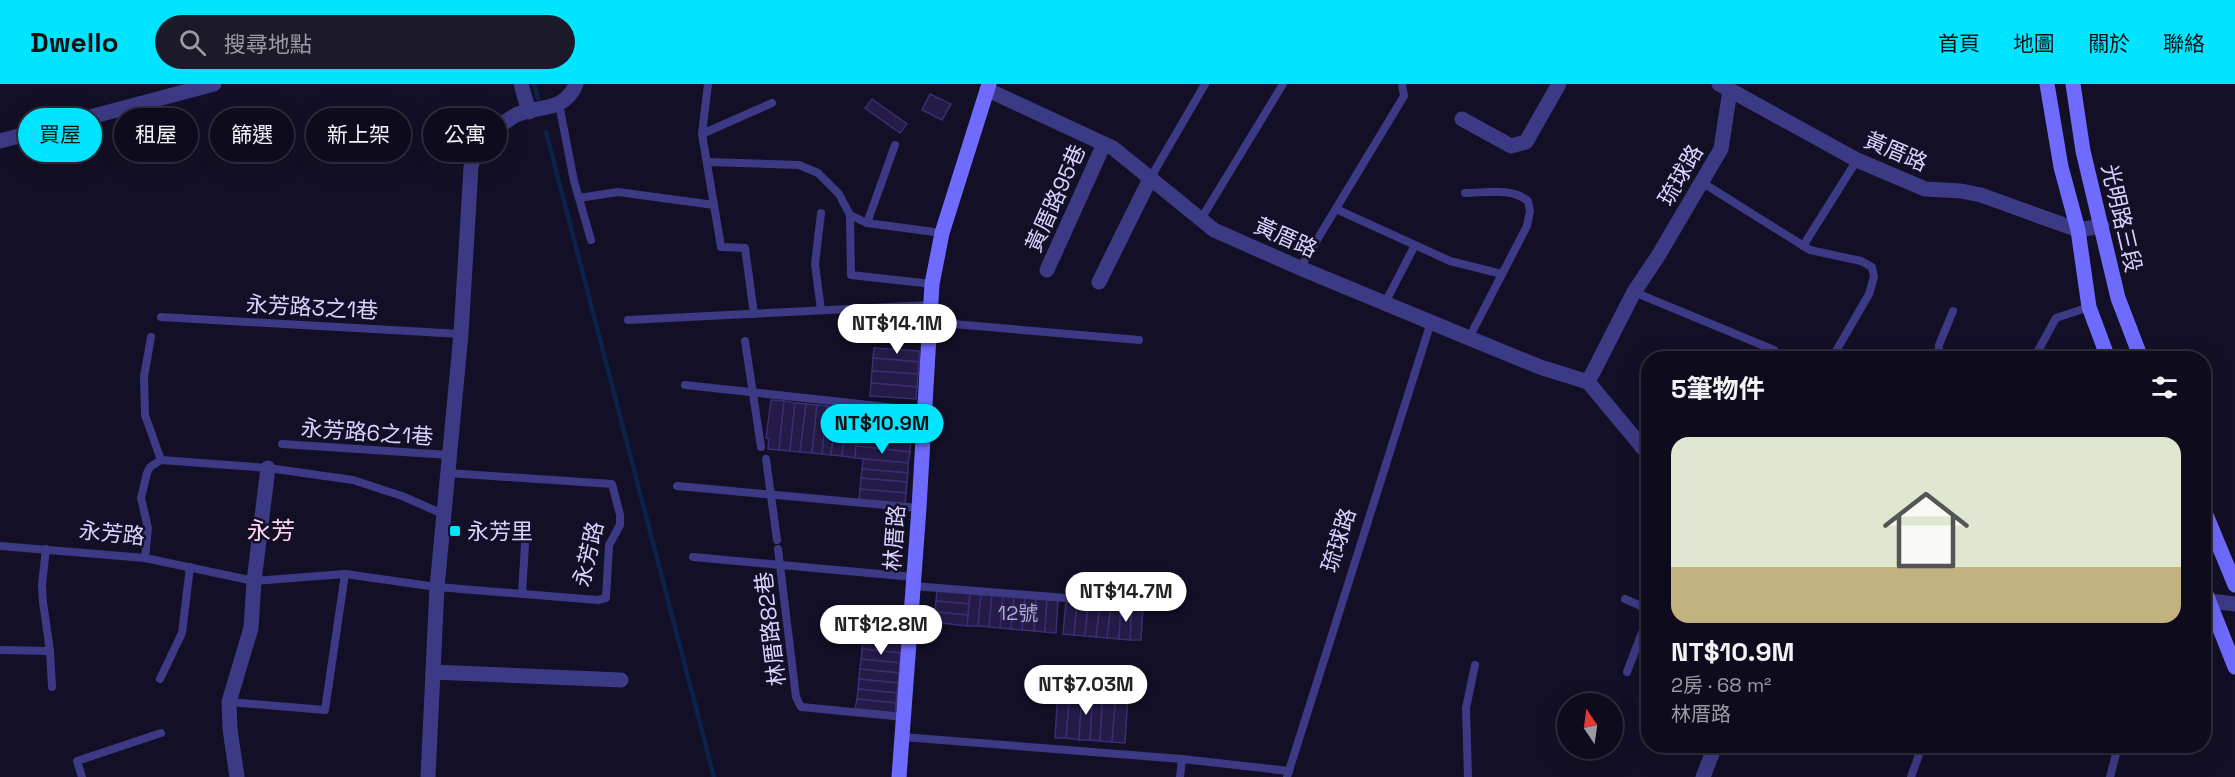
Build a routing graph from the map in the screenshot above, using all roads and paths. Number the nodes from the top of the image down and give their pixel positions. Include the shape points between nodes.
1 (214, 84) edge
2 (521, 84) edge
3 (576, 84) edge
4 (708, 84) edge
5 (1205, 84) edge
6 (1283, 84) edge
7 (1402, 84) edge
8 (1559, 84) edge
9 (2047, 84) edge
10 (2073, 84) edge
11 (1727, 86) edge
12 (989, 87) edge
13 (772, 103) dead end
14 (559, 104) junction
15 (530, 112) junction
16 (1462, 119) dead end
17 (702, 134) junction
18 (0, 141) edge
19 (1104, 144) junction
20 (895, 145) dead end
21 (1857, 160) junction
22 (707, 162) junction
23 (1151, 177) junction
24 (1703, 183) junction
25 (1466, 193) dead end
26 (579, 198) junction
27 (714, 206) junction
28 (1336, 209) junction
29 (821, 213) dead end
30 (850, 215) junction
31 (1201, 219) junction
32 (867, 223) junction
33 (2102, 226) junction
34 (2078, 230) junction
35 (942, 233) junction
36 (591, 240) dead end
37 (1415, 245) junction
38 (1803, 246) junction
39 (1300, 268) junction
40 (1047, 270) dead end
41 (1502, 274) junction
42 (1099, 282) dead end
43 (932, 284) junction
44 (1634, 292) junction
45 (1385, 303) junction
46 (931, 305) junction
47 (2089, 306) junction
48 (821, 310) junction
49 (1953, 311) dead end
50 (754, 314) junction
51 (161, 317) dead end
52 (628, 320) dead end
53 (930, 322) junction
54 (1431, 322) junction
55 (461, 334) junction
56 (151, 337) dead end
57 (1469, 338) junction
58 (1139, 340) dead end
59 (745, 341) dead end
60 (1774, 351) edge
61 (1836, 351) edge
62 (1939, 351) edge
63 (2038, 351) edge
64 (2105, 351) edge
65 (2138, 351) edge
66 (1588, 382) junction
67 (685, 385) dead end
68 (753, 393) junction
69 (924, 411) junction
70 (1641, 443) edge
71 (282, 444) dead end
72 (761, 447) dead end
73 (449, 455) junction
74 (766, 459) dead end
75 (161, 460) junction
76 (268, 468) junction
77 (448, 473) junction
78 (677, 486) dead end
79 (771, 495) junction
80 (919, 508) junction
81 (443, 514) junction
82 (2211, 527) edge
83 (525, 544) dead end
84 (0, 546) edge
85 (46, 549) junction
86 (693, 557) dead end
87 (145, 558) junction
88 (780, 565) junction
89 (190, 567) junction
90 (345, 574) junction
91 (254, 581) junction
92 (913, 581) junction
93 (2235, 585) edge
94 (437, 587) junction
95 (522, 594) junction
96 (2211, 598) edge
97 (1626, 599) dead end
98 (1129, 603) dead end
99 (2235, 604) edge
100 (1641, 606) edge
101 (2211, 611) edge
102 (1641, 635) edge
103 (0, 650) edge
104 (50, 651) junction
105 (1475, 664) dead end
106 (2235, 667) edge
107 (433, 672) junction
108 (1627, 672) dead end
109 (160, 679) dead end
110 (621, 680) dead end
111 (52, 687) dead end
112 (229, 702) junction
113 (904, 717) junction
114 (161, 733) dead end
115 (903, 737) junction
116 (1712, 753) edge
117 (1920, 753) edge
118 (2116, 753) edge
119 (1182, 759) junction
120 (1288, 774) edge
121 (82, 777) edge
122 (237, 777) edge
123 (428, 777) edge
124 (899, 777) edge
125 (1180, 777) edge
126 (1468, 777) edge
127 (1703, 777) edge
128 (1911, 777) edge
129 (2110, 777) edge

1 - 18 street
2 - 15 street
3 - 14 street via 572,95
4 - 17 lane
5 - 23 lane
6 - 31 lane
7 - 28 lane via 1404,96
8 - 16 street via 1526,142 1511,146
9 - 34 street, 光明路三段 via 2061,167
10 - 33 street, 光明路三段 via 2083,151
11 - 21 street, 黃厝路
11 - 24 street, 琉球路 via 1721,149
12 - 19 street, 黃厝路
12 - 35 street, 林厝路
13 - 17 lane
14 - 15 street
14 - 26 lane
15 - 55 street via 516,115 489,135 478,148 471,167
17 - 22 lane
19 - 23 street, 黃厝路
19 - 40 street, 黃厝路95巷
20 - 32 lane
21 - 34 street, 黃厝路 via 1925,189 1982,195
21 - 38 lane
22 - 27 lane
22 - 30 lane via 799,165 818,173 839,194
23 - 31 street, 黃厝路
23 - 42 street
24 - 38 lane
24 - 44 street, 琉球路
25 - 41 lane via 1510,192 1528,201 1527,226
26 - 27 lane via 618,192
26 - 36 lane
27 - 50 lane via 721,246 745,248
28 - 37 lane
28 - 39 lane
29 - 48 lane via 815,264
30 - 32 lane
30 - 43 lane via 851,275
31 - 39 street, 黃厝路 via 1214,230
32 - 35 lane
33 - 34 street, 黃厝路
33 - 65 street, 光明路三段 via 2118,298
34 - 47 street, 光明路三段
35 - 43 street, 林厝路
37 - 41 lane via 1450,261
37 - 45 lane
38 - 61 lane via 1872,267 1874,278 1869,294
39 - 45 street, 黃厝路
41 - 57 lane
43 - 46 street, 林厝路
44 - 60 lane
44 - 66 street, 琉球路
45 - 54 street, 黃厝路
46 - 48 lane
46 - 53 street, 林厝路
47 - 63 lane via 2056,318
47 - 64 street, 光明路三段
48 - 50 lane
49 - 62 lane
50 - 52 lane
51 - 55 lane, 永芳路3之1巷
53 - 58 lane
53 - 69 street, 林厝路
54 - 57 street, 黃厝路
54 - 120 lane, 琉球路
55 - 73 street
56 - 75 lane via 144,377 145,415
57 - 66 street, 黃厝路
59 - 68 lane
66 - 70 street
67 - 68 lane
68 - 69 lane
68 - 72 lane
69 - 80 street, 林厝路
71 - 73 lane, 永芳路6之1巷
73 - 77 street
74 - 79 lane, 林厝路82巷
75 - 76 lane
75 - 87 lane via 147,472 141,498 148,528
76 - 81 lane via 374,485
76 - 91 street
77 - 81 street
77 - 95 lane, 永芳路 via 612,484 620,525 609,545 606,598
78 - 79 lane
79 - 80 lane
79 - 88 lane, 林厝路82巷
80 - 92 street, 林厝路
81 - 94 street
82 - 93 street
83 - 95 lane
84 - 85 lane, 永芳路
85 - 87 lane, 永芳路
85 - 104 lane via 43,594
86 - 88 lane
87 - 89 lane, 永芳路
88 - 92 lane
88 - 113 lane, 林厝路82巷 via 796,697 801,707
89 - 91 lane, 永芳路
89 - 109 lane via 182,633
90 - 91 lane, 永芳路
90 - 94 lane, 永芳路
90 - 112 lane via 325,710
91 - 112 street via 251,628
92 - 98 lane
92 - 113 street, 林厝路
94 - 95 lane, 永芳路
94 - 107 street
96 - 99 street
97 - 100 lane
101 - 106 street
102 - 108 lane
103 - 104 lane
104 - 111 lane
105 - 126 lane via 1466,708
107 - 110 street
107 - 123 street
112 - 122 street
113 - 115 street, 林厝路
114 - 121 lane via 77,761
115 - 119 lane, 琉球路
115 - 124 street, 林厝路
116 - 127 street
117 - 128 lane
118 - 129 lane
119 - 120 lane, 琉球路
119 - 125 lane

